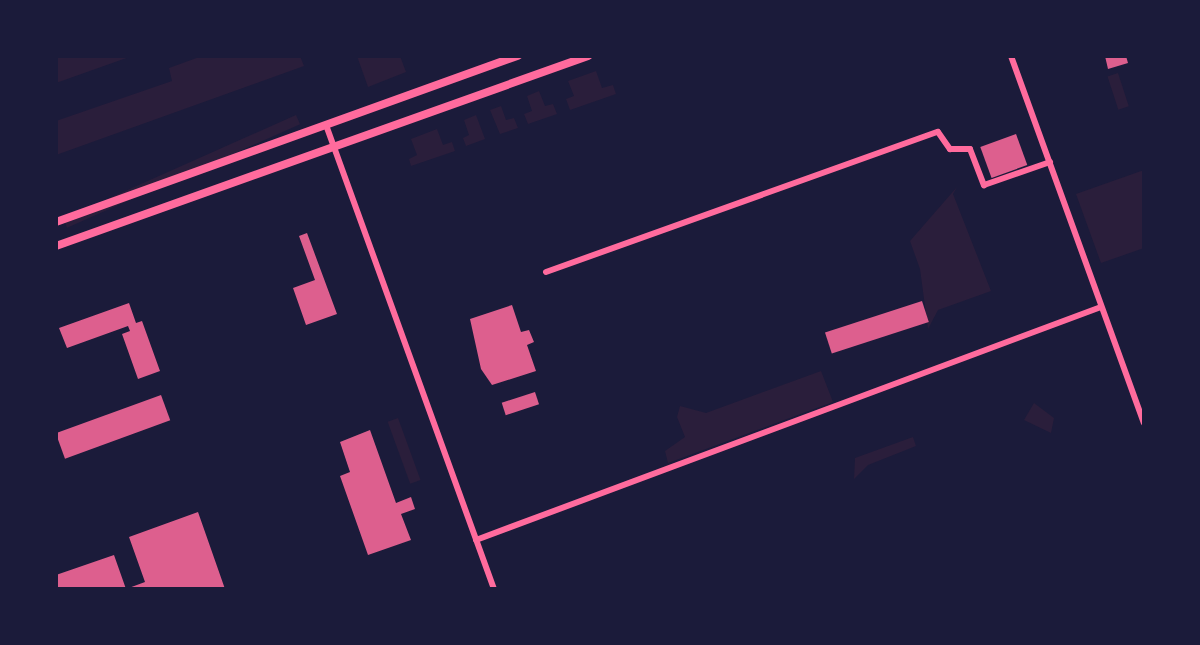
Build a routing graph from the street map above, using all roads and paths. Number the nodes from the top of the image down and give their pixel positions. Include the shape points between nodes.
1 (518, 56) edge
2 (588, 56) edge
3 (1011, 56) edge
4 (326, 125) junction
5 (334, 147) junction
6 (1050, 162) junction
7 (56, 222) edge
8 (56, 246) edge
9 (546, 272) dead end
10 (1101, 307) junction
11 (1144, 423) edge
12 (476, 540) junction
13 (494, 589) edge

1 - 4 main road
2 - 5 main road
3 - 6 street
4 - 5 street
4 - 7 main road
5 - 8 main road
5 - 12 street
6 - 9 street via 984,185 970,149 950,149 938,132
6 - 10 street
10 - 11 street
10 - 12 street
12 - 13 street

